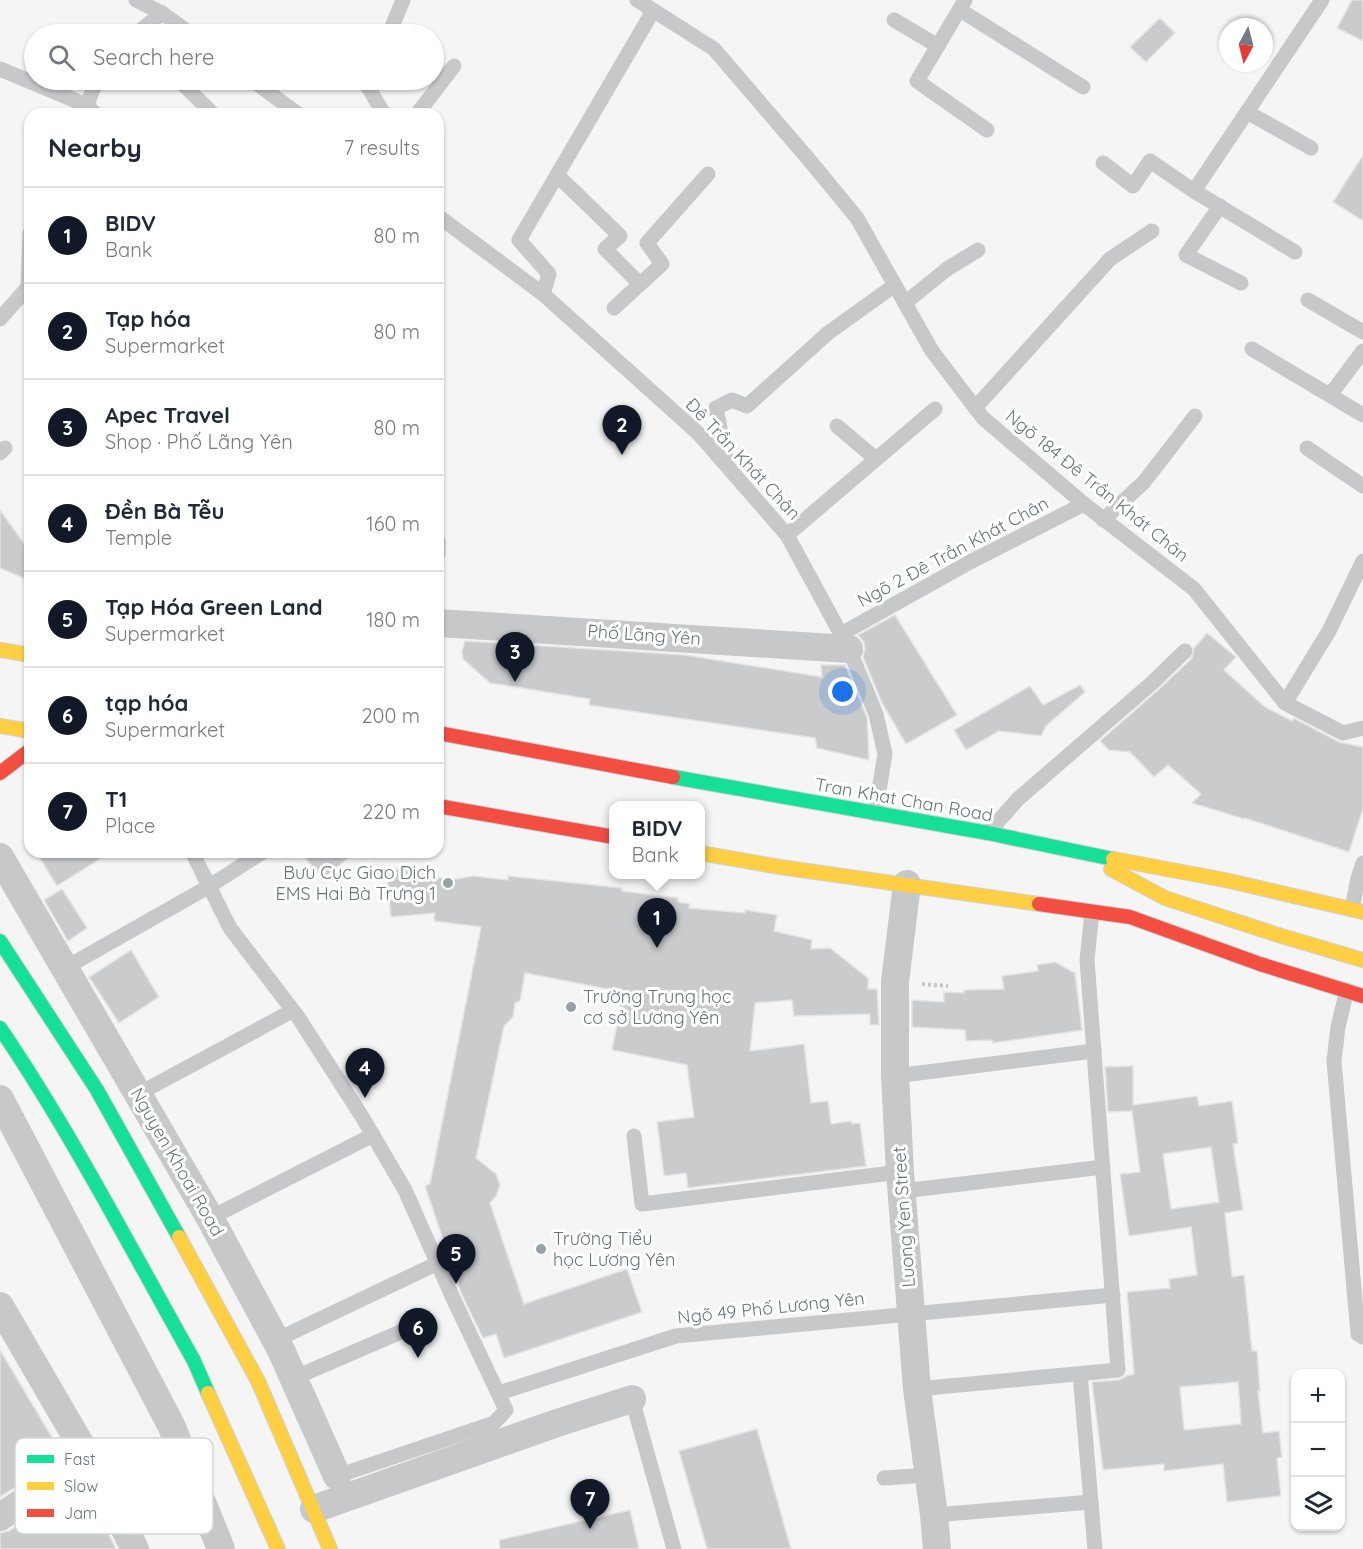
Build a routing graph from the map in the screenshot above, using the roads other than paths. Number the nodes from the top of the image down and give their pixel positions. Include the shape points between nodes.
1 (136, 0) edge
2 (403, 0) edge
3 (637, 0) edge
4 (1322, 0) edge
5 (962, 5) edge
6 (654, 11) junction
7 (162, 13) junction
8 (894, 20) dead end
9 (148, 24) edge
10 (177, 24) edge
11 (393, 24) edge
12 (938, 46) junction
13 (454, 66) dead end
14 (0, 69) edge
15 (444, 79) edge
16 (24, 80) edge
17 (1083, 87) dead end
18 (44, 90) edge
19 (94, 90) edge
20 (189, 90) edge
21 (266, 90) edge
22 (370, 90) edge
23 (436, 90) edge
24 (82, 108) edge
25 (89, 108) edge
26 (207, 108) edge
27 (290, 108) edge
28 (380, 108) edge
29 (422, 108) edge
30 (1247, 112) junction
31 (987, 130) dead end
32 (1311, 148) dead end
33 (1103, 163) dead end
34 (708, 174) dead end
35 (557, 175) junction
36 (1194, 191) junction
37 (1220, 206) junction
38 (444, 220) edge
39 (1152, 231) dead end
40 (978, 250) dead end
41 (1295, 252) dead end
42 (1241, 283) dead end
43 (640, 284) junction
44 (895, 285) junction
45 (24, 292) edge
46 (543, 294) junction
47 (1308, 300) dead end
48 (905, 303) junction
49 (614, 308) dead end
50 (0, 319) edge
51 (1363, 332) edge
52 (1252, 349) dead end
53 (1363, 351) edge
54 (1330, 395) junction
55 (975, 408) junction
56 (935, 409) dead end
57 (1363, 415) edge
58 (1195, 416) dead end
59 (837, 426) dead end
60 (1307, 448) dead end
61 (876, 459) junction
62 (727, 465) junction
63 (1363, 486) edge
64 (1084, 504) junction
65 (1103, 520) junction
66 (787, 535) junction
67 (1363, 561) edge
68 (444, 623) edge
69 (845, 642) junction
70 (0, 650) edge
71 (1185, 651) dead end
72 (24, 655) edge
73 (1285, 703) junction
74 (0, 726) edge
75 (1363, 728) edge
76 (24, 730) edge
77 (444, 734) edge
78 (24, 755) edge
79 (0, 773) edge
80 (444, 807) edge
81 (875, 814) junction
82 (988, 833) junction
83 (609, 836) edge
84 (1080, 853) junction
85 (705, 854) edge
86 (0, 857) edge
87 (195, 858) edge
88 (253, 858) edge
89 (1363, 863) edge
90 (907, 884) junction
91 (208, 886) junction
92 (1357, 910) edge
93 (1092, 912) junction
94 (1130, 917) junction
95 (1187, 924) dead end
96 (1210, 927) dead end
97 (1278, 935) junction
98 (0, 941) edge
99 (1363, 960) edge
100 (65, 968) junction
101 (1347, 990) junction
102 (1363, 996) edge
103 (292, 1011) junction
104 (0, 1028) edge
105 (1094, 1052) junction
106 (895, 1076) junction
107 (138, 1094) junction
108 (0, 1099) edge
109 (373, 1135) junction
110 (634, 1136) dead end
111 (1103, 1167) junction
112 (901, 1182) junction
113 (210, 1218) junction
114 (1357, 1251) edge
115 (438, 1263) junction
116 (1113, 1295) junction
117 (0, 1306) edge
118 (911, 1314) junction
119 (405, 1330) dead end
120 (1363, 1337) edge
121 (276, 1340) junction
122 (1080, 1374) junction
123 (294, 1378) junction
124 (917, 1389) junction
125 (499, 1393) junction
126 (632, 1399) joint
127 (76, 1438) edge
128 (176, 1438) edge
129 (929, 1474) junction
130 (337, 1476) joint
131 (884, 1478) dead end
132 (1091, 1502) junction
133 (15, 1506) edge
134 (314, 1509) junction
135 (934, 1515) junction
136 (0, 1516) edge
137 (213, 1529) edge
138 (127, 1534) edge
139 (135, 1549) edge
140 (221, 1549) edge
141 (278, 1549) edge
142 (330, 1549) edge
143 (675, 1549) edge
144 (937, 1549) edge
145 (1095, 1549) edge

1 - 7 lane
2 - 11 lane
3 - 6 lane, Ngõ 184 Đê Trần Khát Chân
4 - 30 lane
5 - 12 lane
5 - 17 lane
6 - 35 lane
6 - 44 lane, Ngõ 184 Đê Trần Khát Chân via 714,49 857,218
7 - 9 lane
7 - 10 lane
8 - 12 lane
12 - 31 lane via 917,81
13 - 15 lane
14 - 16 lane
18 - 24 lane
19 - 25 lane
20 - 26 lane
21 - 27 lane
22 - 28 lane
23 - 29 lane
30 - 32 lane
30 - 36 lane
33 - 36 lane via 1133,186 1150,161
34 - 43 lane via 647,243 662,264
35 - 43 lane via 620,236 605,249
35 - 46 lane via 519,240 549,274
36 - 37 lane
37 - 41 lane
37 - 42 lane via 1186,255
38 - 46 lane, Đê Trần Khát Chân
39 - 55 lane via 1110,259
40 - 48 lane
43 - 49 lane
44 - 48 lane, Ngõ 184 Đê Trần Khát Chân
44 - 62 lane via 828,333 747,406 732,400 716,408
45 - 50 lane
46 - 62 lane, Đê Trần Khát Chân via 699,434
47 - 51 lane
48 - 55 lane, Ngõ 184 Đê Trần Khát Chân via 932,351
52 - 54 lane
53 - 54 lane
54 - 57 lane
55 - 64 lane, Ngõ 184 Đê Trần Khát Chân
56 - 61 lane
58 - 65 lane via 1144,482
59 - 61 lane
60 - 63 lane
61 - 66 lane
62 - 66 lane, Đê Trần Khát Chân
64 - 65 lane, Ngõ 184 Đê Trần Khát Chân
64 - 69 lane, Ngõ 2 Đê Trần Khát Chân via 972,561
65 - 73 lane, Ngõ 184 Đê Trần Khát Chân via 1194,589
66 - 69 lane, Đê Trần Khát Chân
67 - 73 lane via 1329,631
68 - 69 street, Phố Lãng Yên
69 - 81 lane, Đê Trần Khát Chân via 876,714 885,754
70 - 72 main road
71 - 82 lane via 1018,799
73 - 75 lane via 1343,733
74 - 76 main road
77 - 81 main road, Tran Khat Chan Road
78 - 79 main road
80 - 83 main road
81 - 82 main road, Tran Khat Chan Road
82 - 84 main road, Tran Khat Chan Road
84 - 92 main road, Tran Khat Chan Road
84 - 97 main road via 1165,898
85 - 90 main road
86 - 100 street, Nguyen Khoai Road
87 - 91 lane
88 - 91 lane
89 - 92 lane via 1358,878
90 - 93 main road
90 - 106 street, Luong Yen Street via 895,981
91 - 100 lane
91 - 103 lane via 230,928
93 - 94 main road
93 - 105 lane via 1088,960
94 - 95 main road
94 - 101 main road via 1260,964
96 - 97 main road
97 - 99 main road
98 - 134 main road, Nguyen Khoai Road via 98,1090 258,1382
100 - 107 street, Nguyen Khoai Road
101 - 102 main road
101 - 114 lane via 1334,1061
103 - 107 lane
103 - 109 lane
104 - 141 main road via 73,1146 194,1361
105 - 106 lane
105 - 111 lane
106 - 112 street, Luong Yen Street
107 - 113 street, Nguyen Khoai Road
108 - 128 street
109 - 113 lane
109 - 115 lane via 405,1190
110 - 112 lane via 642,1204
111 - 112 lane
111 - 116 lane
112 - 118 street, Luong Yen Street
113 - 121 street, Nguyen Khoai Road
114 - 120 lane via 1358,1334
115 - 121 lane
115 - 125 lane
116 - 118 lane, Ngõ 49 Phố Lương Yên
116 - 122 lane via 1118,1370
117 - 127 street
118 - 124 street, Luong Yen Street
118 - 125 lane, Ngõ 49 Phố Lương Yên via 676,1336
119 - 123 lane
121 - 123 street, Nguyen Khoai Road
122 - 124 lane
122 - 132 lane
123 - 130 street, Nguyen Khoai Road
124 - 129 street, Luong Yen Street
125 - 130 lane via 506,1410 494,1423
126 - 134 street
126 - 143 lane
129 - 131 lane
129 - 135 street, Luong Yen Street
132 - 135 lane
132 - 145 lane
133 - 136 street
134 - 142 main road, Nguyen Khoai Road
135 - 144 street, Luong Yen Street
137 - 140 street
138 - 139 street

